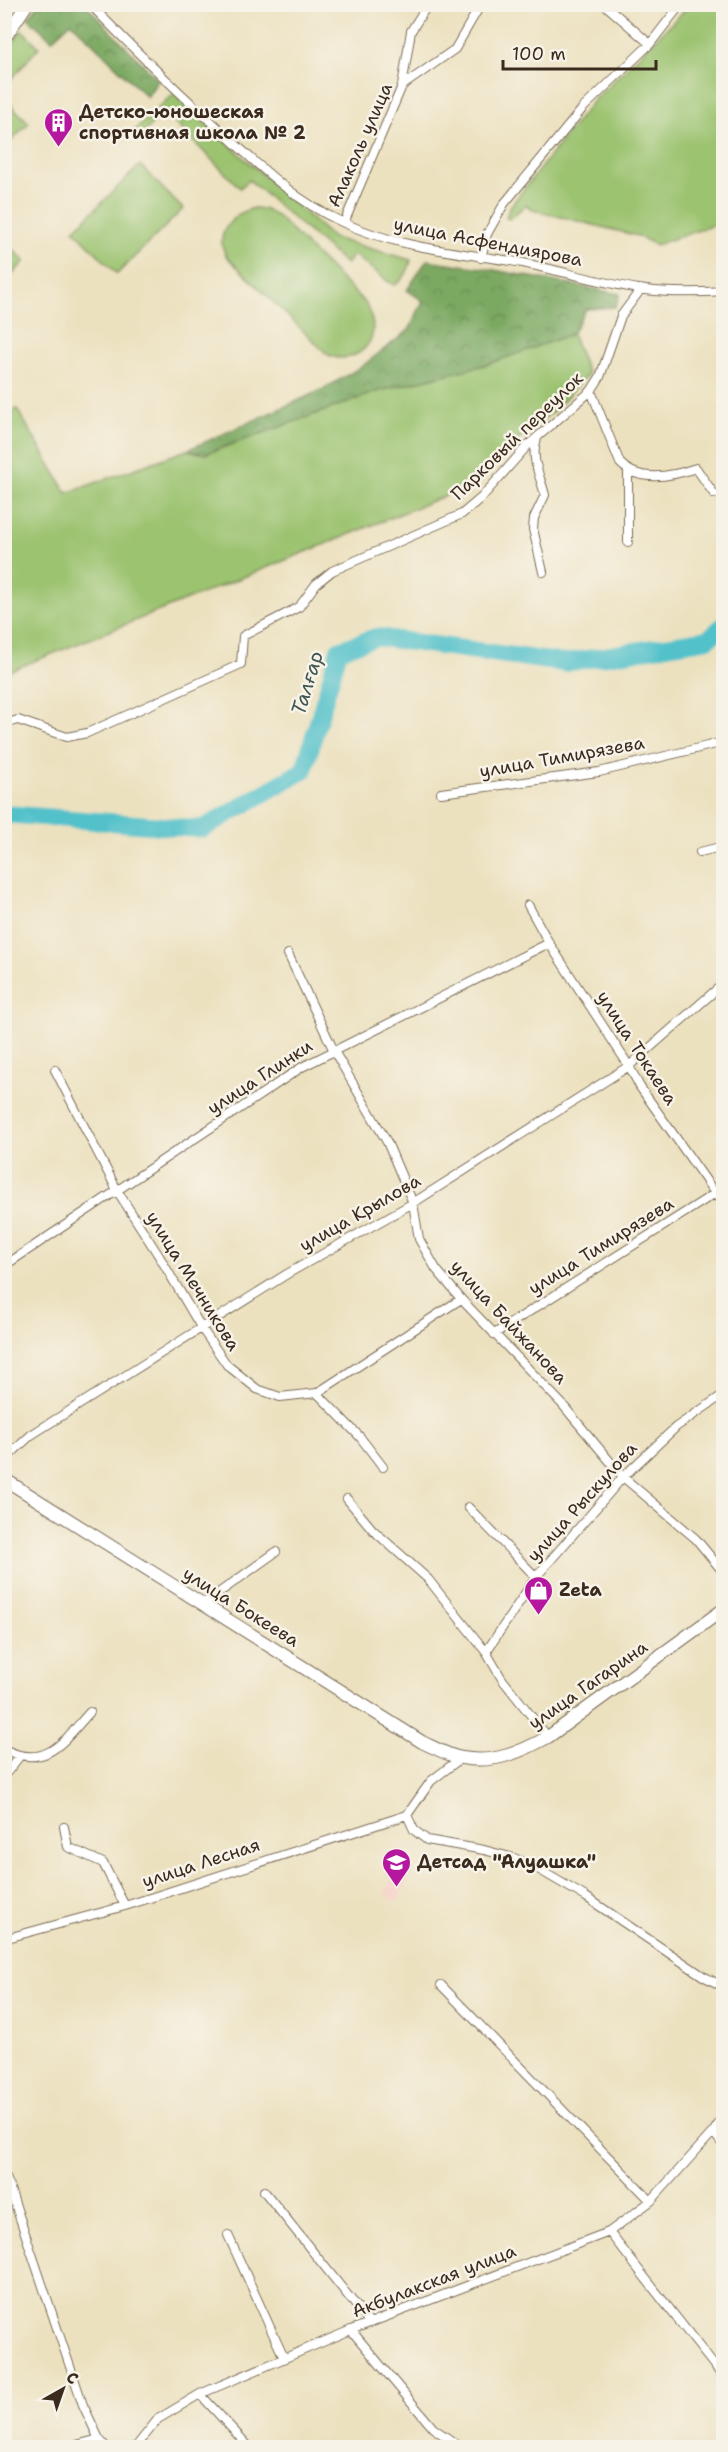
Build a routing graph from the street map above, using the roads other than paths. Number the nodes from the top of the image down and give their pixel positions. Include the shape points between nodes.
1 (27, 4) edge
2 (90, 4) edge
3 (428, 4) edge
4 (481, 4) edge
5 (604, 4) edge
6 (681, 4) edge
7 (4, 39) edge
8 (650, 44) junction
9 (402, 86) junction
10 (344, 223) junction
11 (481, 258) junction
12 (641, 289) junction
13 (723, 291) edge
14 (591, 391) junction
15 (537, 438) junction
16 (628, 472) junction
17 (714, 495) dead end
18 (628, 542) dead end
19 (543, 572) dead end
20 (4, 724) edge
21 (723, 742) edge
22 (441, 793) dead end
23 (723, 846) edge
24 (700, 852) dead end
25 (528, 905) dead end
26 (549, 943) junction
27 (288, 954) dead end
28 (723, 983) edge
29 (334, 1051) junction
30 (629, 1066) junction
31 (55, 1070) dead end
32 (723, 1185) edge
33 (117, 1192) junction
34 (714, 1194) junction
35 (413, 1203) junction
36 (723, 1206) edge
37 (4, 1266) edge
38 (461, 1299) junction
39 (202, 1329) junction
40 (494, 1334) junction
41 (317, 1393) junction
42 (723, 1394) edge
43 (4, 1460) edge
44 (383, 1467) dead end
45 (623, 1478) junction
46 (4, 1479) edge
47 (347, 1499) dead end
48 (468, 1507) dead end
49 (276, 1552) dead end
50 (723, 1573) edge
51 (536, 1577) junction
52 (203, 1604) junction
53 (723, 1609) edge
54 (486, 1652) junction
55 (90, 1712) dead end
56 (548, 1737) junction
57 (4, 1749) edge
58 (19, 1756) junction
59 (461, 1758) junction
60 (4, 1776) edge
61 (407, 1815) junction
62 (64, 1827) dead end
63 (125, 1906) junction
64 (4, 1939) edge
65 (441, 1985) dead end
66 (723, 1987) edge
67 (723, 2116) edge
68 (713, 2132) junction
69 (723, 2146) edge
70 (6, 2177) dead end
71 (264, 2191) dead end
72 (651, 2201) junction
73 (609, 2232) junction
74 (228, 2235) dead end
75 (370, 2323) junction
76 (351, 2330) junction
77 (284, 2358) junction
78 (723, 2378) edge
79 (200, 2394) junction
80 (99, 2439) junction
81 (65, 2448) edge
82 (106, 2448) edge
83 (135, 2448) edge
84 (250, 2448) edge
85 (462, 2448) edge

1 - 7 main road
2 - 10 street, улица Асфендиярова via 153,69 267,174 313,207
3 - 9 street via 411,31
4 - 9 street, Алаколь улица via 455,49
5 - 8 street
6 - 8 street
8 - 11 street via 583,108 504,204 487,234
9 - 10 street, Алаколь улица
10 - 11 street, улица Асфендиярова via 425,249
11 - 12 street, улица Асфендиярова
12 - 13 street, улица Асфендиярова
12 - 14 street, Парковый переулок via 621,316 600,377
14 - 15 street, Парковый переулок
14 - 16 street via 620,464
15 - 19 street via 533,451 545,495 533,529
15 - 20 street, Парковый переулок via 462,514 332,571 316,584 299,607 243,636 241,664 87,733 67,737 18,720
16 - 17 street via 670,476 696,468
16 - 18 street
21 - 22 street, улица Тимирязева via 599,772
23 - 24 street
25 - 26 street, улица Токаева
26 - 29 street, улица Глинки
26 - 30 street, улица Токаева
27 - 29 street, улица Байжанова
28 - 30 street, улица Крылова
29 - 33 street, улица Глинки via 302,1066
29 - 35 street, улица Байжанова via 387,1142
30 - 34 street, улица Токаева
30 - 35 street, улица Крылова
31 - 33 street, улица Мечникова
32 - 34 street, улица Тимирязева
33 - 37 street, улица Глинки
33 - 39 street, улица Мечникова
34 - 36 street, улица Токаева
34 - 40 street, улица Тимирязева
35 - 38 street, улица Байжанова via 419,1239 436,1269
35 - 39 street, улица Крылова via 287,1274
38 - 40 street, улица Байжанова
38 - 41 street, улица Мечникова
39 - 41 street, улица Мечникова via 227,1365 256,1389 280,1397
39 - 43 street, улица Крылова via 31,1435
40 - 45 street, улица Байжанова via 562,1404
41 - 44 street
42 - 45 street, улица Рыскулова via 676,1427
45 - 50 street, улица Байжанова via 696,1539
45 - 51 street, улица Рыскулова
46 - 52 main road, улица Бокеева
47 - 54 street via 373,1530 428,1579
48 - 51 street
49 - 52 street
51 - 54 street, улица Рыскулова
52 - 59 main road, улица Бокеева via 422,1742
53 - 56 main road, улица Гагарина
54 - 56 street
55 - 58 street via 55,1750 37,1757
56 - 59 main road, улица Гагарина via 521,1752 492,1760
57 - 58 street
58 - 60 street
59 - 61 street via 431,1781
61 - 63 street, улица Лесная
61 - 66 street via 414,1830 428,1840 484,1850 538,1869
62 - 63 street via 68,1847 103,1863
63 - 64 street, улица Лесная
65 - 72 street
67 - 68 street, Акбулакская улица
68 - 69 street
68 - 72 street, Акбулакская улица
70 - 80 street via 83,2405
71 - 75 street
72 - 73 street, Акбулакская улица
73 - 75 street, Акбулакская улица
73 - 78 street
74 - 77 street
75 - 76 street, Акбулакская улица
76 - 77 street, Акбулакская улица
76 - 85 street via 433,2428
77 - 79 street, Акбулакская улица
79 - 83 street, Акбулакская улица via 159,2419
79 - 84 street
80 - 81 street
80 - 82 street

